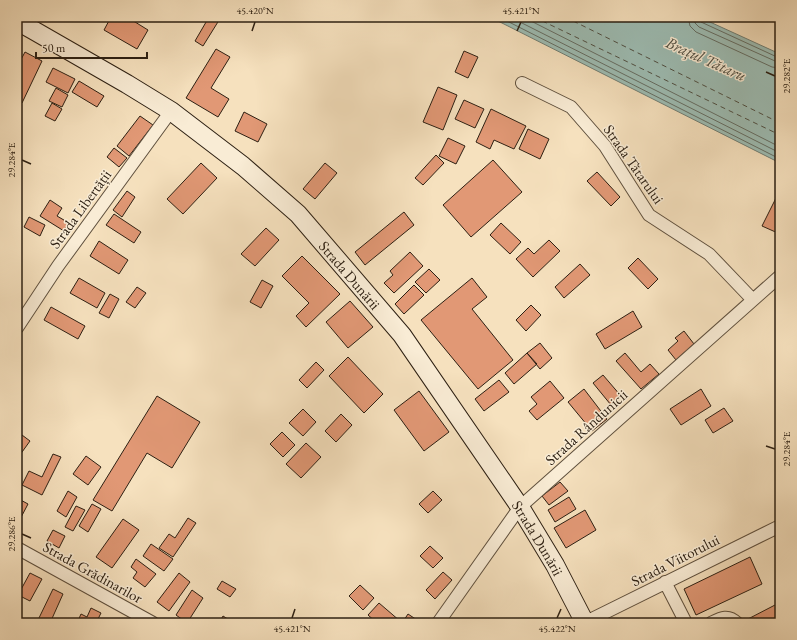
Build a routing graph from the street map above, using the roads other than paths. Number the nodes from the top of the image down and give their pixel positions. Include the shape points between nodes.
1 (17, 21) edge
2 (522, 83) dead end
3 (171, 111) junction
4 (780, 276) edge
5 (753, 300) junction
6 (17, 328) edge
7 (520, 507) junction
8 (780, 526) edge
9 (17, 548) edge
10 (665, 582) junction
11 (154, 623) edge
12 (438, 623) edge
13 (585, 623) edge
14 (686, 623) edge
15 (711, 623) edge
16 (737, 623) edge

1 - 3 main road, Strada Dunării
2 - 5 street, Strada Tătarului via 571,107 605,146 649,215 709,254
3 - 6 street, Strada Libertății via 58,266
3 - 7 main road, Strada Dunării via 243,166 298,214 402,335
4 - 5 street, Strada Rândunicii
5 - 7 street, Strada Rândunicii
7 - 12 street, Strada Rândunicii
7 - 13 main road, Strada Dunării via 555,565
8 - 10 street, Strada Viitorului
9 - 11 street, Strada Grădinarilor
10 - 13 street, Strada Viitorului
10 - 14 street
15 - 16 street via 724,617 734,619

